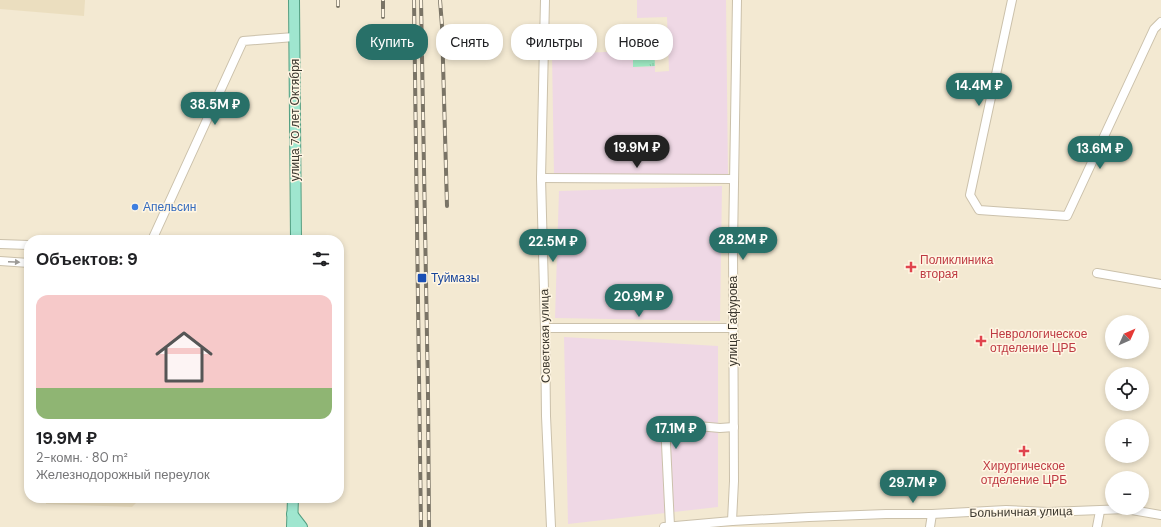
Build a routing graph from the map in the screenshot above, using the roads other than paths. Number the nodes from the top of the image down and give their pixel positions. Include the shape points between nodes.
1 (294, 0) edge
2 (545, 0) edge
3 (737, 0) edge
4 (1012, 0) edge
5 (1161, 22) edge
6 (294, 37) junction
7 (541, 178) junction
8 (734, 179) junction
9 (154, 235) edge
10 (296, 235) edge
11 (0, 244) edge
12 (24, 245) edge
13 (0, 261) edge
14 (24, 263) edge
15 (1097, 273) dead end
16 (1161, 284) edge
17 (545, 328) junction
18 (733, 328) junction
19 (734, 427) junction
20 (293, 503) edge
21 (1100, 511) junction
22 (292, 514) junction
23 (932, 514) junction
24 (1161, 515) edge
25 (732, 521) junction
26 (292, 527) edge
27 (302, 527) edge
28 (551, 527) edge
29 (667, 527) edge
30 (930, 527) edge
31 (1097, 527) edge

1 - 6 main road, улица 70 лет Октября
2 - 7 street, Советская улица
3 - 8 street, улица Гафурова
4 - 5 street via 970,195 979,210 1067,216 1154,29
6 - 9 street via 243,41
6 - 10 main road, улица 70 лет Октября
7 - 8 street
7 - 17 street, Советская улица
8 - 18 street, улица Гафурова
11 - 12 street
13 -> 14 street
15 - 16 street
17 - 18 street
17 - 28 street, Советская улица
18 - 19 street, улица Гафурова
19 - 25 street, улица Гафурова
19 - 29 street via 665,423
20 - 22 main road
21 - 23 street, Больничная улица via 1006,510
21 - 24 street, Больничная улица via 1126,509
21 - 31 street
22 - 26 main road
22 - 27 main road
23 - 25 street, Больничная улица
23 - 30 street
25 - 29 street, Больничная улица

